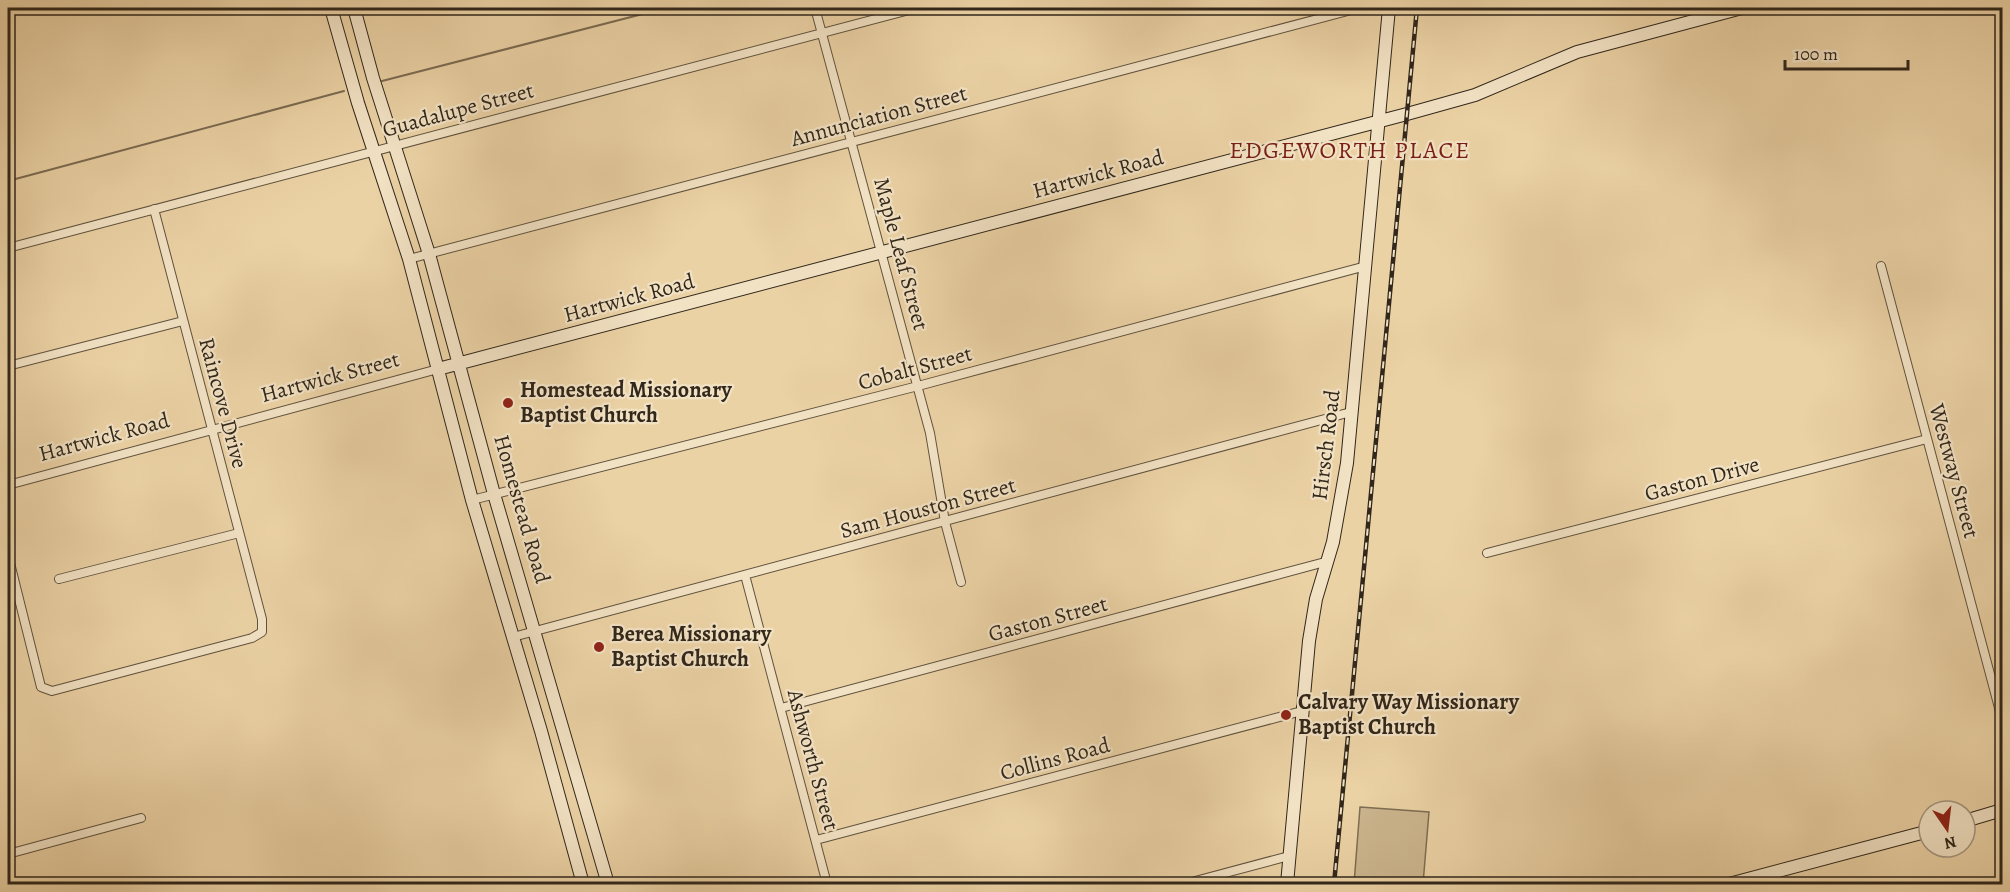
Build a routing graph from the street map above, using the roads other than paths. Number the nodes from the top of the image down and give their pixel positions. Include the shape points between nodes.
1 (331, 8) edge
2 (354, 8) edge
3 (815, 8) edge
4 (917, 8) edge
5 (1359, 8) edge
6 (1389, 8) edge
7 (1742, 8) edge
8 (822, 33) junction
9 (360, 35) junction
10 (339, 41) junction
11 (1379, 122) junction
12 (852, 142) junction
13 (394, 145) junction
14 (374, 150) junction
15 (154, 209) junction
16 (8, 248) edge
17 (882, 253) junction
18 (429, 254) junction
19 (409, 259) junction
20 (1366, 266) junction
21 (1881, 266) dead end
22 (183, 321) junction
23 (460, 363) junction
24 (8, 366) edge
25 (438, 369) junction
26 (918, 386) junction
27 (1351, 412) junction
28 (211, 430) junction
29 (1927, 439) junction
30 (8, 485) edge
31 (494, 494) junction
32 (472, 500) junction
33 (945, 522) junction
34 (239, 533) junction
35 (1487, 553) dead end
36 (8, 555) edge
37 (1325, 562) junction
38 (745, 575) junction
39 (59, 579) dead end
40 (961, 582) dead end
41 (17, 592) junction
42 (8, 594) edge
43 (535, 630) junction
44 (513, 637) junction
45 (780, 708) junction
46 (1302, 711) junction
47 (2002, 719) edge
48 (570, 751) junction
49 (549, 760) junction
50 (2002, 810) edge
51 (1977, 817) edge
52 (141, 818) dead end
53 (1917, 834) edge
54 (816, 840) junction
55 (8, 854) edge
56 (1289, 856) junction
57 (583, 885) edge
58 (608, 885) edge
59 (827, 885) edge
60 (1184, 885) edge
61 (1287, 885) edge
62 (1729, 885) edge

1 - 10 main road, Homestead Road
2 - 9 main road, Homestead Road
3 - 8 street, Maple Leaf Street
4 - 8 street, Guadalupe Street
5 - 12 street, Annunciation Street
6 - 11 main road, Hirsch Road
7 - 11 main road, Hartwick Road via 1576,52 1475,95
8 - 12 street, Maple Leaf Street
8 - 13 street, Guadalupe Street
9 - 10 main road
9 - 13 main road, Homestead Road
10 - 14 main road, Homestead Road
11 - 17 main road, Hartwick Road
11 - 20 main road, Hirsch Road
12 - 17 street, Maple Leaf Street
12 - 18 street, Annunciation Street
13 - 14 street, Guadalupe Street
13 - 18 main road, Homestead Road
14 - 15 street, Guadalupe Street
14 - 19 main road, Homestead Road
15 - 16 street, Guadalupe Street
15 - 22 street, Raincove Drive
17 - 23 main road, Hartwick Road
17 - 26 street, Maple Leaf Street
18 - 19 street, Annunciation Street
18 - 23 main road, Homestead Road
19 - 25 main road, Homestead Road
20 - 26 street, Cobalt Street
20 - 27 main road, Hirsch Road
21 - 29 street, Westway Street
22 - 24 street
22 - 28 street, Raincove Drive
23 - 25 main road, Hartwick Street
23 - 31 main road, Homestead Road
25 - 28 street, Hartwick Street
25 - 32 main road, Homestead Road
26 - 31 street, Cobalt Street
26 - 33 street, Maple Leaf Street
27 - 33 street, Sam Houston Street
27 - 37 main road, Hirsch Road via 1340,508
28 - 30 street, Hartwick Road
28 - 34 street, Raincove Drive
29 - 35 street, Gaston Drive
29 - 47 street, Westway Street
31 - 32 street, Cobalt Street
31 - 43 main road, Homestead Road
32 - 44 main road, Homestead Road
33 - 38 street, Sam Houston Street
33 - 40 street, Maple Leaf Street
34 - 39 street
34 - 41 street, Raincove Drive via 259,606 262,632 252,638 52,691 41,687
36 - 41 street
37 - 45 street, Gaston Street
37 - 46 main road, Hirsch Road via 1309,641
38 - 43 street, Sam Houston Street
38 - 45 street, Ashworth Street
41 - 42 street
43 - 44 street, Sam Houston Street
43 - 48 main road, Homestead Road
44 - 49 main road, Homestead Road
45 - 54 street, Ashworth Street
46 - 54 street, Collins Road
46 - 56 main road, Hirsch Road
48 - 49 main road
48 - 58 main road, Homestead Road
49 - 57 main road, Homestead Road
50 - 51 main road
52 - 55 street
53 - 62 main road
54 - 59 street, Ashworth Street
56 - 60 street
56 - 61 main road, Hirsch Road

